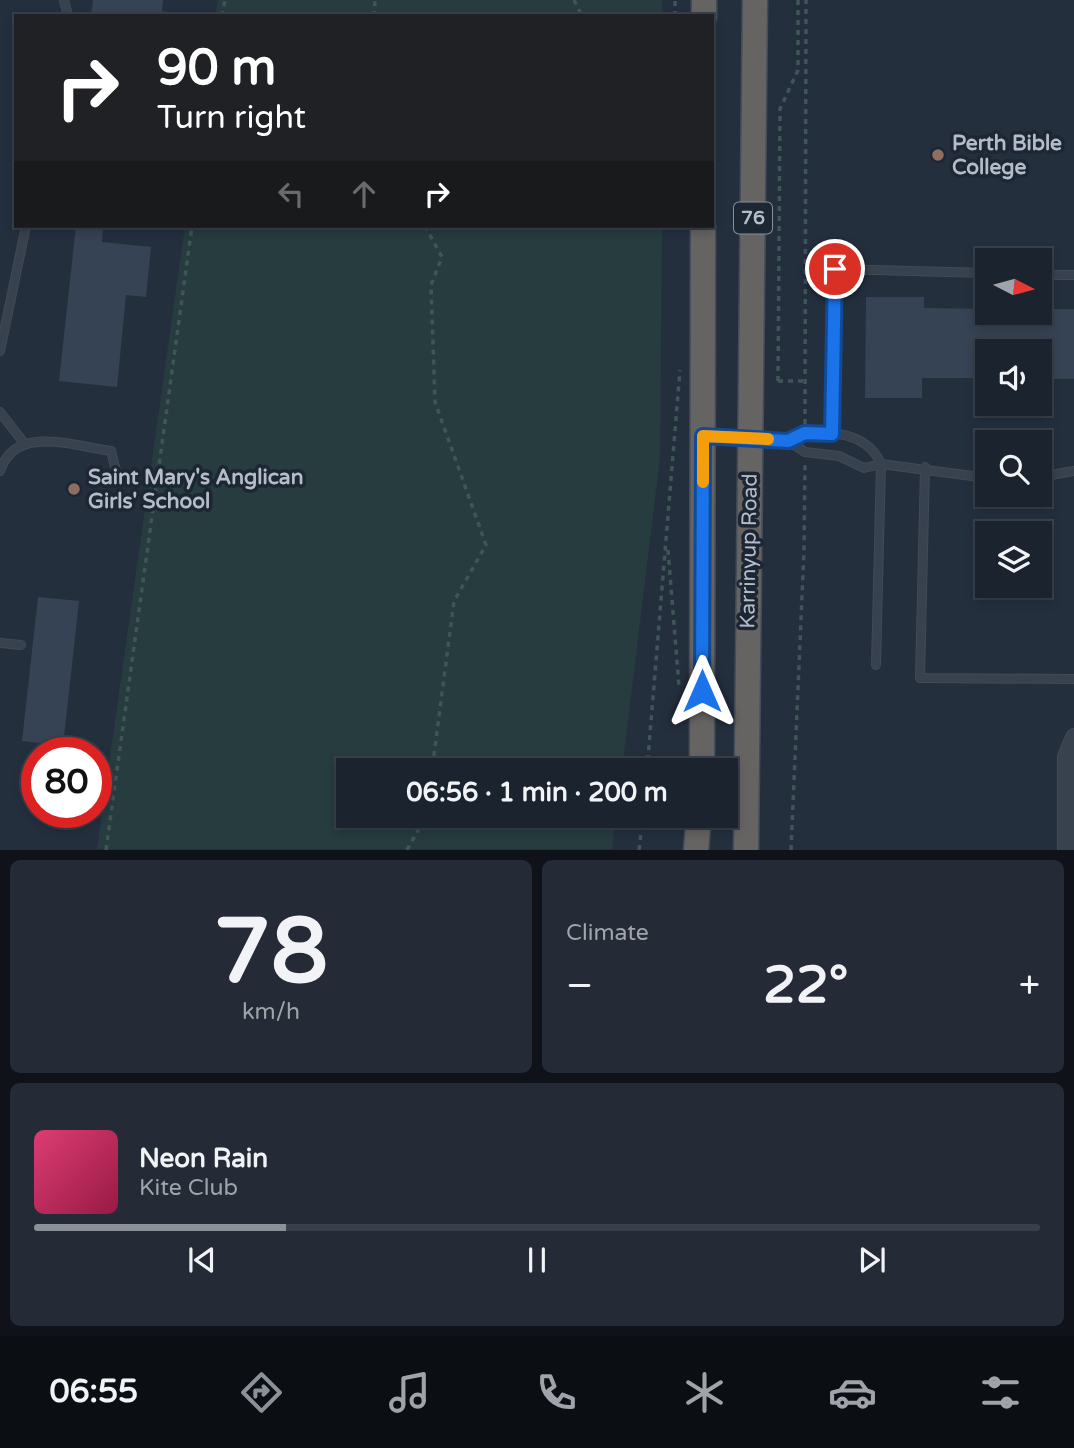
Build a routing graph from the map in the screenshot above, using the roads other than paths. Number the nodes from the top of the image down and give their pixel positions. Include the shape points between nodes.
1 (755, 0) edge
2 (26, 228) edge
3 (703, 228) edge
4 (975, 273) edge
5 (1052, 275) edge
6 (1074, 275) edge
7 (0, 351) edge
8 (0, 412) edge
9 (832, 434) junction
10 (703, 436) junction
11 (751, 437) junction
12 (788, 441) junction
13 (24, 443) junction
14 (881, 464) junction
15 (925, 467) junction
16 (0, 471) edge
17 (1074, 471) edge
18 (1052, 475) edge
19 (975, 476) edge
20 (109, 480) dead end
21 (0, 643) edge
22 (21, 645) dead end
23 (876, 664) dead end
24 (1074, 679) edge
25 (1074, 737) edge
26 (702, 758) edge
27 (698, 828) edge
28 (696, 849) edge
29 (746, 849) edge
30 (1066, 849) edge

1 - 11 highway, Karrinyup Road / 76
2 - 7 lane
3 - 10 highway, 76
4 - 9 lane via 835,269
5 - 6 lane
8 - 13 lane
9 - 12 lane via 805,433
9 - 14 lane via 852,436 877,454
10 - 11 lane
10 - 26 highway, 76
11 - 12 lane
11 - 29 highway, Karrinyup Road / 76
12 - 14 lane via 805,452 839,456 864,468
13 - 16 lane via 4,458
13 - 20 lane via 33,440 111,452 116,471
14 - 15 lane
14 - 23 lane
15 - 19 lane
15 - 24 lane via 920,678
17 - 18 lane
21 - 22 lane
25 - 30 street via 1066,757
27 - 28 highway

